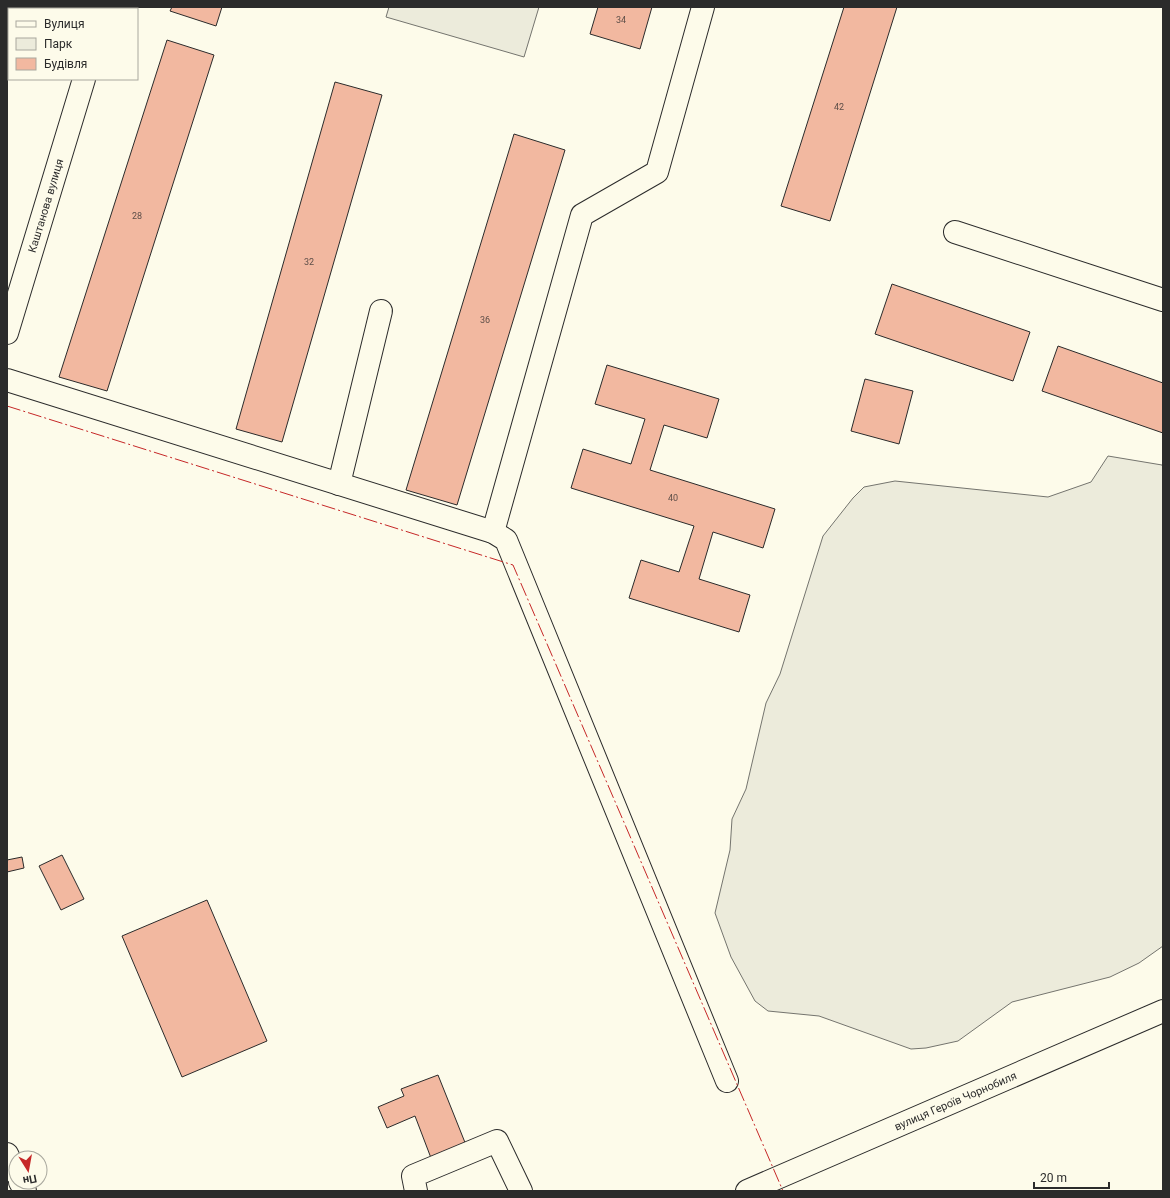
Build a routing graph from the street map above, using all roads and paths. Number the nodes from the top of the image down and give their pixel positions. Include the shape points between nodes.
1 (703, 7) edge
2 (84, 80) edge
3 (956, 232) dead end
4 (1163, 300) edge
5 (381, 311) dead end
6 (7, 333) edge
7 (7, 380) edge
8 (339, 484) junction
9 (493, 532) junction
10 (1163, 1011) edge
11 (727, 1081) dead end
12 (416, 1191) edge
13 (521, 1191) edge
14 (747, 1191) edge

1 - 9 main road via 657,172 582,215
2 - 6 main road, Каштанова вулиця
3 - 4 main road
5 - 8 main road
7 - 8 main road
8 - 9 main road
9 - 11 main road via 506,540
10 - 14 main road, вулиця Героїв Чорнобиля
12 - 13 main road via 413,1176 497,1141

